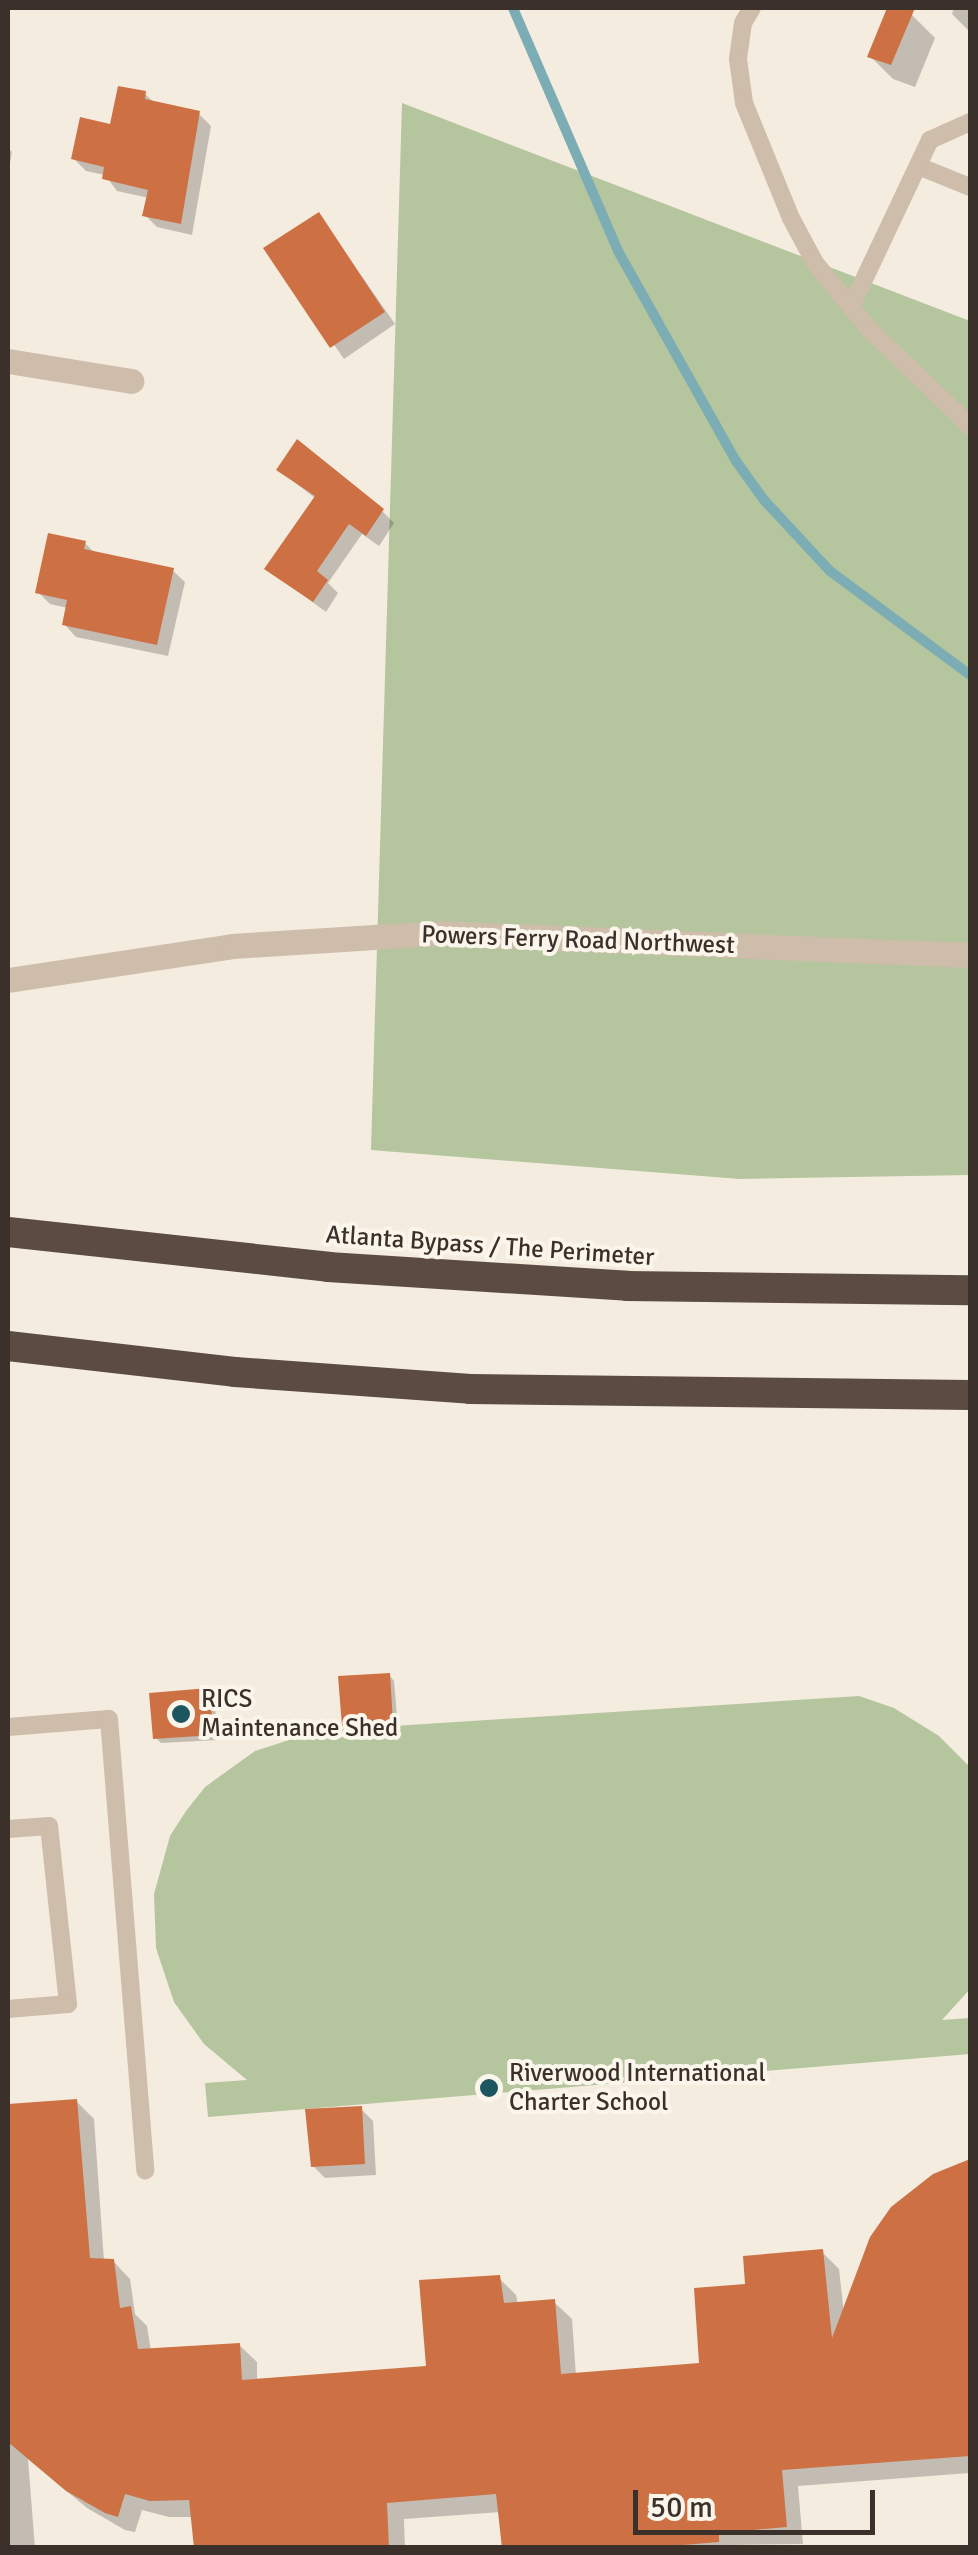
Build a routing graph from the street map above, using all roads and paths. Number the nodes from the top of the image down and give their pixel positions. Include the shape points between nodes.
1 (752, 8) edge
2 (970, 122) edge
3 (918, 166) junction
4 (970, 187) edge
5 (851, 307) junction
6 (8, 361) edge
7 (132, 382) dead end
8 (970, 426) edge
9 (970, 955) edge
10 (8, 980) edge
11 (8, 1232) edge
12 (970, 1290) edge
13 (8, 1346) edge
14 (970, 1395) edge
15 (8, 1727) edge
16 (8, 1829) edge
17 (8, 2009) edge
18 (146, 2171) dead end

1 - 5 lane via 738,59 744,103 791,218 815,263
2 - 3 lane via 930,140
3 - 4 lane
3 - 5 lane
5 - 8 lane
6 - 7 street
9 - 10 street, Powers Ferry Road Northwest via 438,933 232,946
11 - 12 highway, Atlanta Bypass / The Perimeter via 328,1266 627,1286
13 - 14 highway via 470,1389
15 - 18 lane via 109,1719
16 - 17 lane via 50,1826 68,2004

